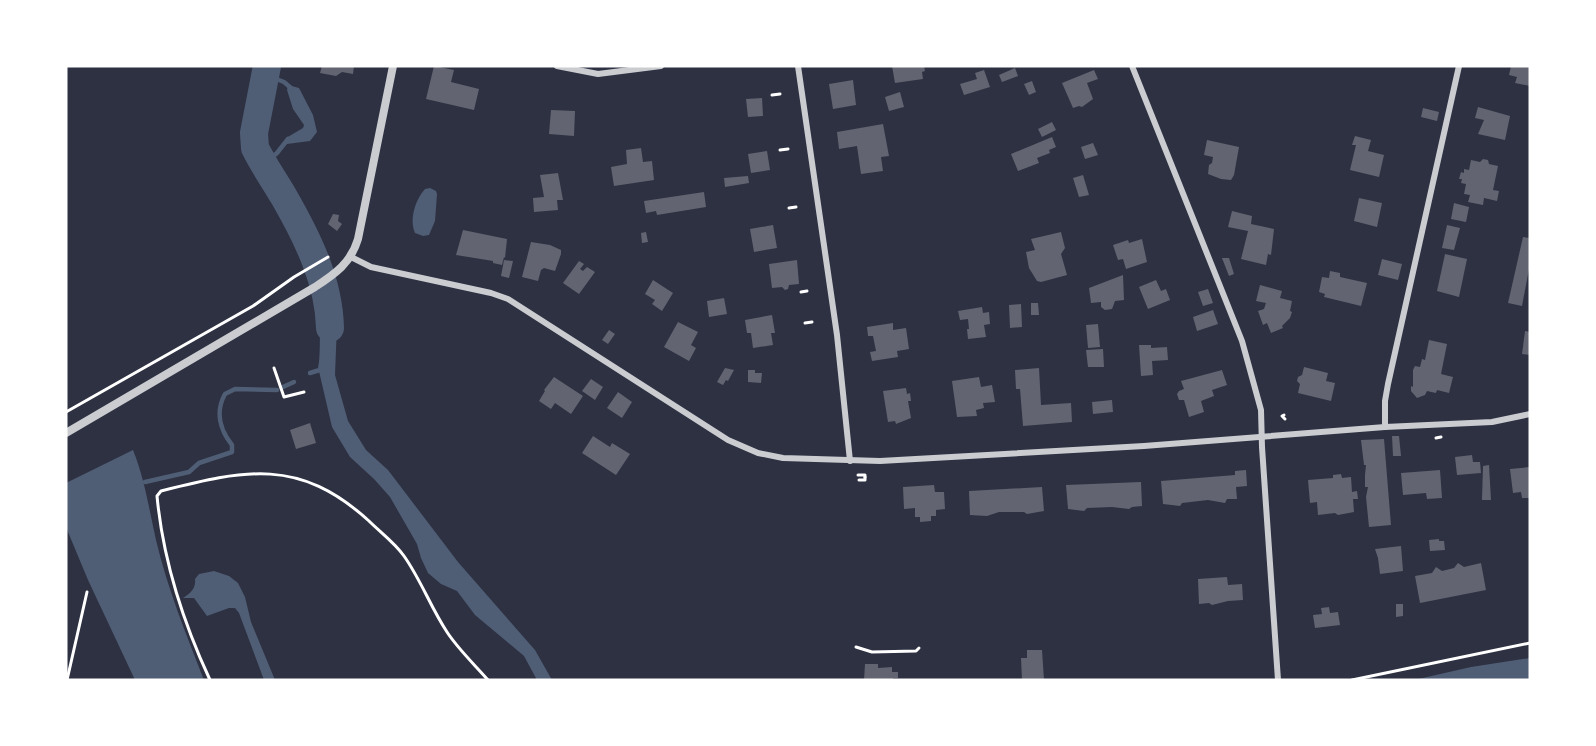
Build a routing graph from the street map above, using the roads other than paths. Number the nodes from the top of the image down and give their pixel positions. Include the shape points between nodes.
1 (393, 66) edge
2 (557, 66) edge
3 (661, 66) edge
4 (798, 66) edge
5 (1132, 66) edge
6 (1460, 66) edge
7 (351, 257) junction
8 (1530, 414) edge
9 (1385, 427) junction
10 (66, 432) edge
11 (1262, 436) junction
12 (850, 461) junction
13 (1278, 680) edge

1 - 7 street
2 - 3 street via 598,75
4 - 12 street via 837,335
5 - 11 street via 1234,317 1259,398
6 - 9 street via 1387,392
7 - 10 street via 315,287
7 - 12 street via 371,267 508,299 741,447 783,459
8 - 9 street via 1492,422
9 - 11 street
11 - 12 street via 954,458
11 - 13 street

